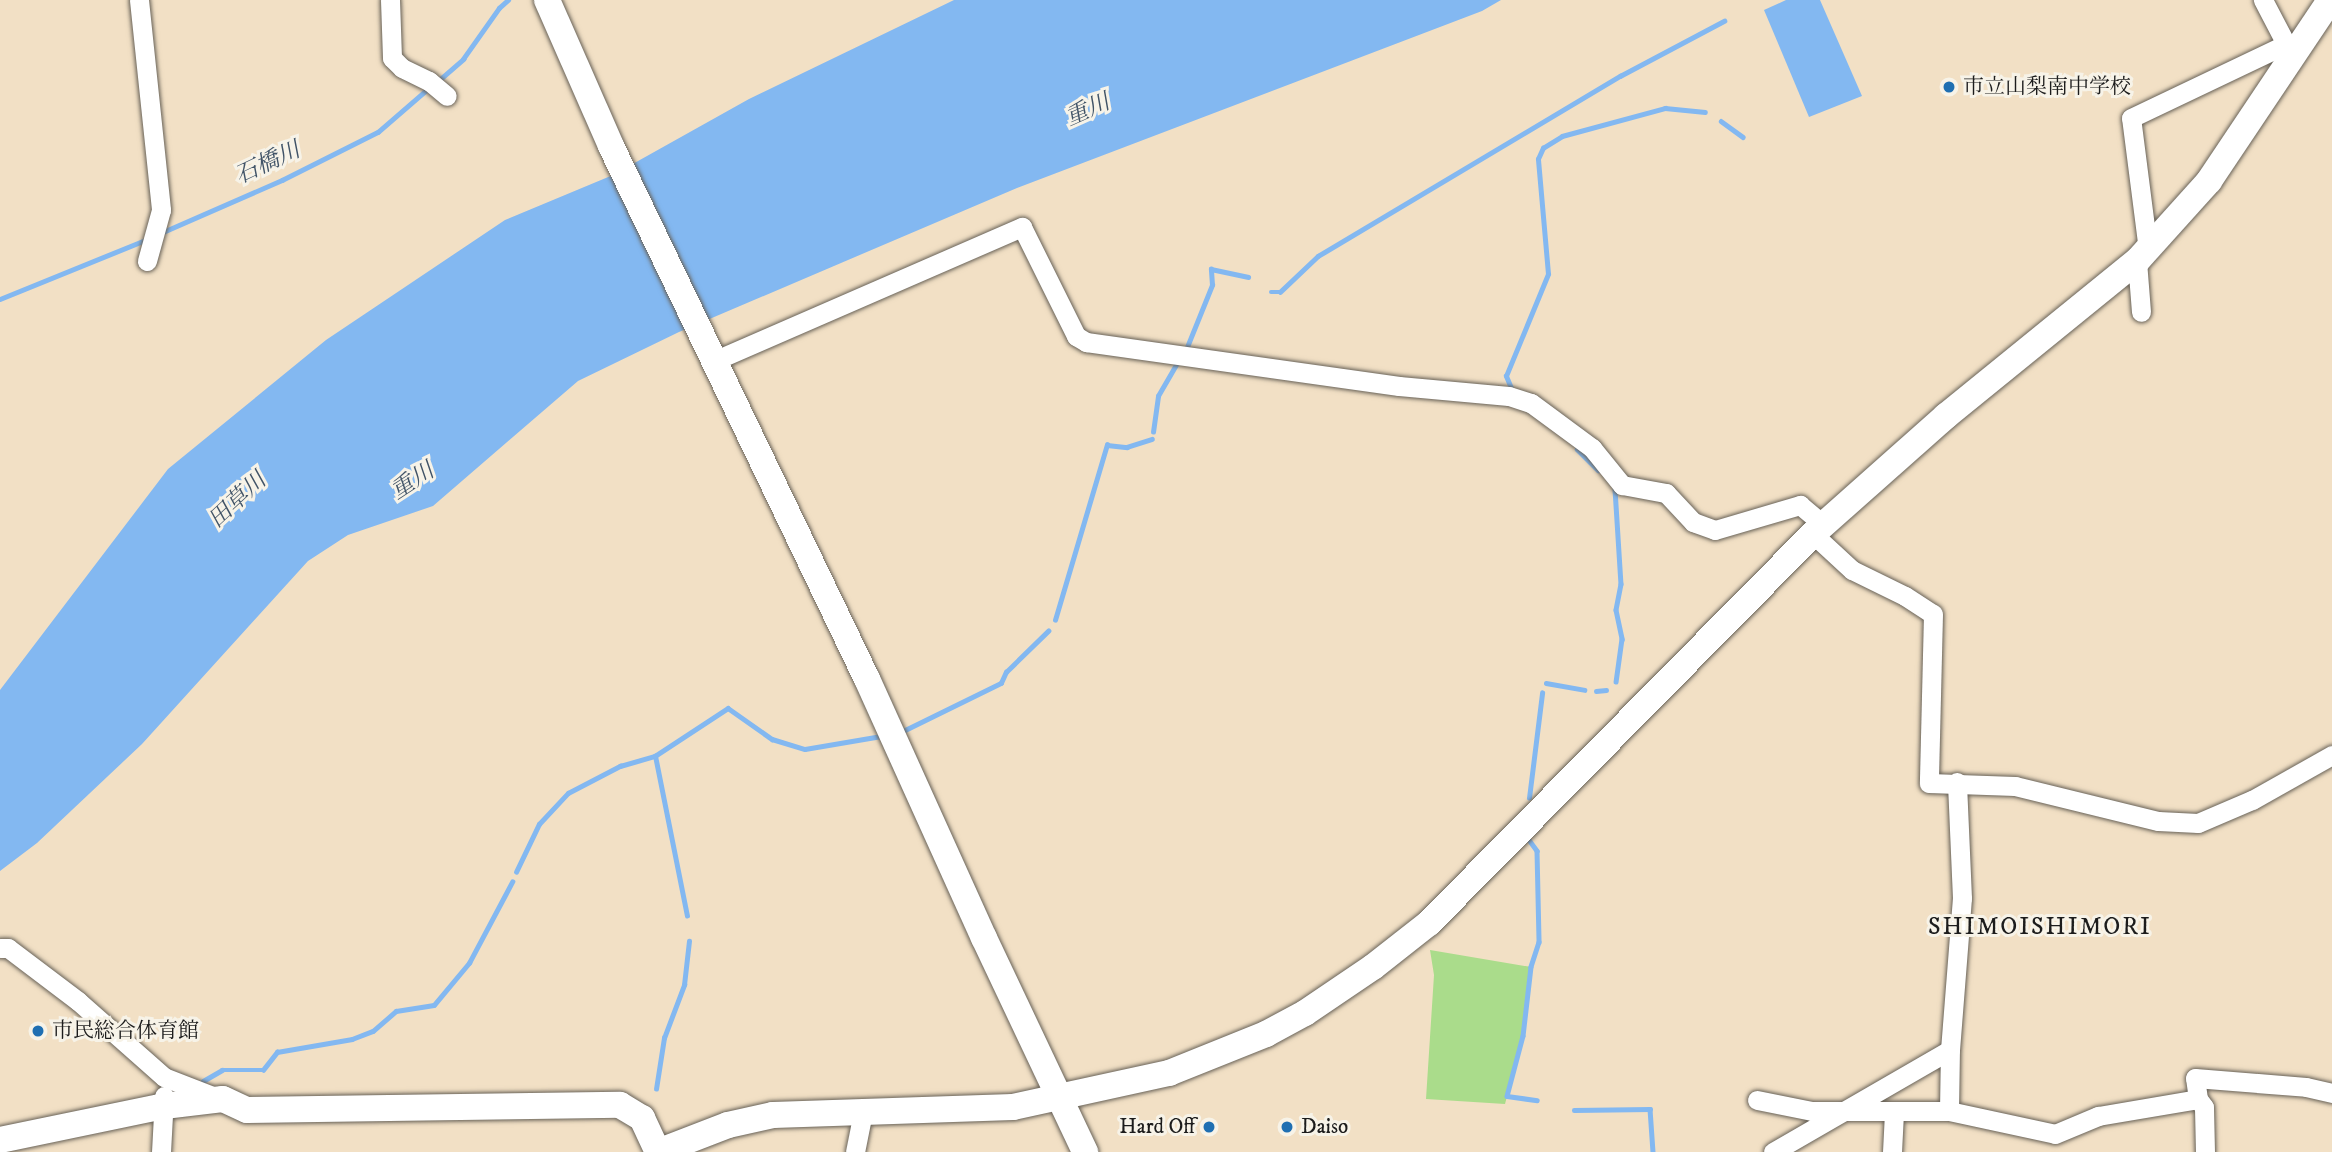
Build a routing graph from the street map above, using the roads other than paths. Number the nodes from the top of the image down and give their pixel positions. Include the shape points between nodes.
1 (139, 0) edge
2 (390, 0) edge
3 (547, 0) edge
4 (2263, 0) edge
5 (2330, 0) edge
6 (447, 96) dead end
7 (2142, 255) junction
8 (147, 261) dead end
9 (2141, 312) dead end
10 (716, 360) junction
11 (1819, 529) junction
12 (2332, 755) edge
13 (1957, 782) junction
14 (0, 948) edge
15 (1950, 1050) junction
16 (164, 1077) junction
17 (2332, 1093) edge
18 (1060, 1098) junction
19 (223, 1099) junction
20 (2198, 1099) junction
21 (1757, 1100) dead end
22 (164, 1106) junction
23 (1846, 1109) junction
24 (1949, 1111) junction
25 (863, 1112) junction
26 (1894, 1112) junction
27 (0, 1140) edge
28 (161, 1152) edge
29 (658, 1152) edge
30 (855, 1152) edge
31 (1085, 1152) edge
32 (1773, 1152) edge
33 (1892, 1152) edge
34 (2205, 1152) edge

1 - 8 street via 161,210
2 - 6 street via 392,58
3 - 10 street via 611,146
4 - 7 street via 2286,44 2132,118
5 - 7 street via 2209,181
7 - 9 street
7 - 11 street
10 - 11 street via 1022,227 1076,336 1086,342 1399,386 1509,396 1531,403 1592,448 1622,485 1666,493 1693,522 1715,530 1800,505
10 - 18 street
11 - 13 street via 1852,570 1933,614 1929,783
11 - 18 street via 1439,913 1373,967 1304,1013 1224,1053 1169,1073
12 - 13 street via 2252,800 2198,823 2158,821 2015,786
13 - 15 street via 1962,898
14 - 16 street via 8,948 78,1001
15 - 23 street
15 - 24 street
16 - 19 street
16 - 22 street
17 - 20 street via 2194,1078
18 - 25 street via 956,1112
18 - 31 street
19 - 22 street
19 - 29 street via 247,1110 621,1105 642,1118
20 - 24 street via 2098,1116 2055,1134
20 - 34 street via 2205,1118
21 - 23 street via 1812,1111
22 - 27 street
22 - 28 street
23 - 26 street
23 - 32 street
24 - 26 street
25 - 29 street via 773,1115 728,1125
25 - 30 street
26 - 33 street

